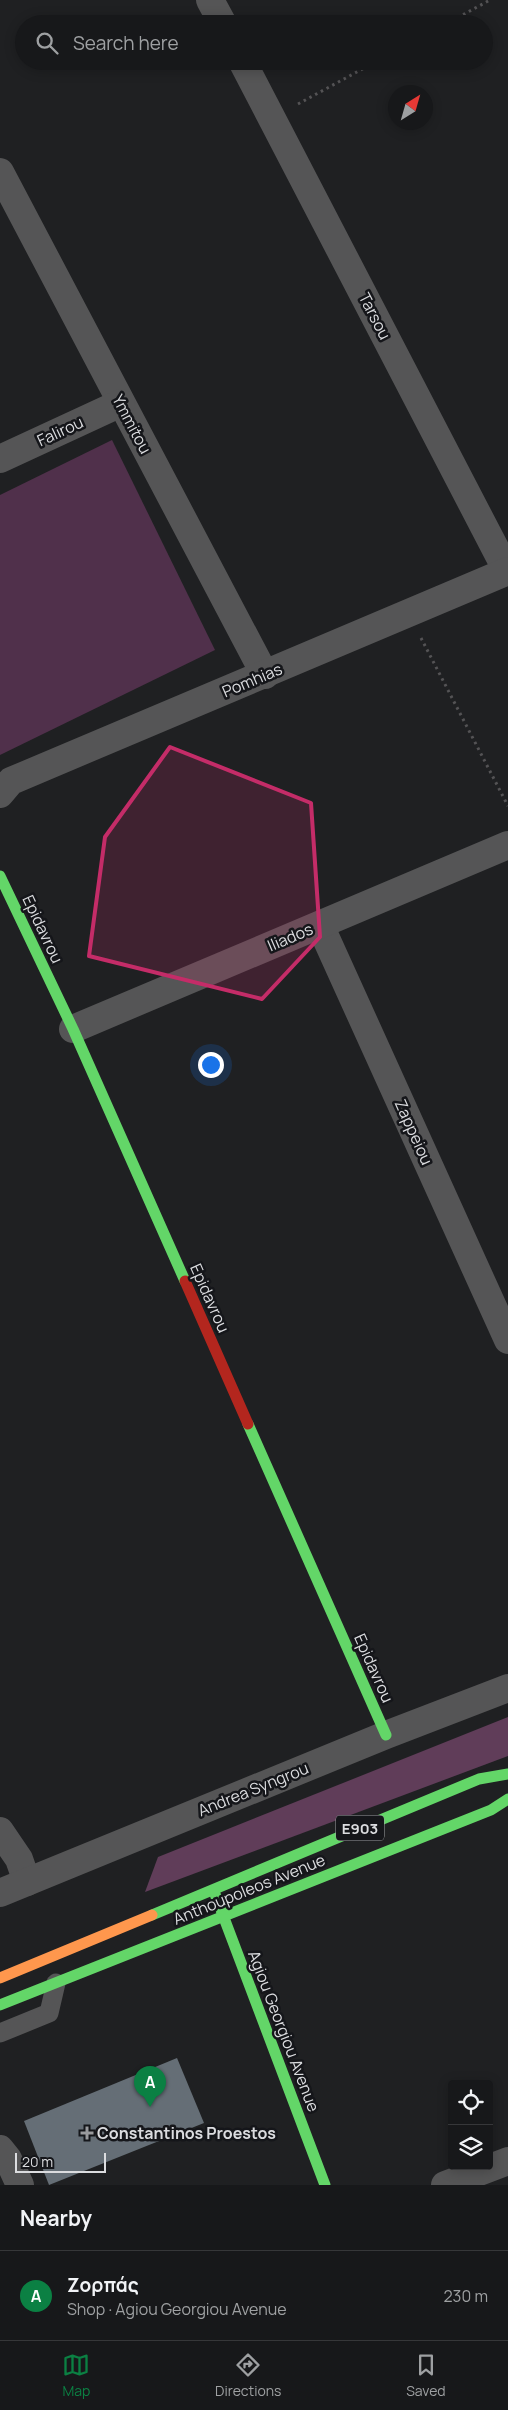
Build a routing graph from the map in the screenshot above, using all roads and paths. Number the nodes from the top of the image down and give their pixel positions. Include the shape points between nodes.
1 (210, 0) edge
2 (490, 0) edge
3 (218, 15) edge
4 (462, 15) edge
5 (247, 70) edge
6 (360, 70) edge
7 (272, 118) junction
8 (0, 172) edge
9 (121, 403) junction
10 (0, 459) edge
11 (508, 571) edge
12 (408, 613) junction
13 (265, 674) junction
14 (0, 794) edge
15 (508, 806) edge
16 (508, 845) edge
17 (0, 876) edge
18 (320, 925) junction
19 (72, 1029) junction
20 (508, 1340) edge
21 (508, 1688) edge
22 (386, 1735) junction
23 (508, 1774) edge
24 (508, 1799) edge
25 (0, 1831) edge
26 (27, 1882) junction
27 (213, 1889) junction
28 (0, 1893) edge
29 (224, 1917) junction
30 (0, 1978) edge
31 (56, 1982) junction
32 (0, 2005) edge
33 (0, 2033) edge
34 (0, 2149) edge
35 (508, 2162) edge
36 (20, 2185) edge
37 (325, 2185) edge
38 (445, 2185) edge

1 - 3 street
2 - 4 path
5 - 7 street, Tarsou
6 - 7 path
7 - 11 street, Tarsou
8 - 9 street, Ymmitou
9 - 10 street, Falirou
9 - 13 street, Ymmitou
11 - 12 street, Pomhias
12 - 13 street, Pomhias
12 - 15 path
13 - 14 street, Pomhias via 12,781
16 - 18 street, Iliados
17 - 19 main road, Epidavrou
18 - 19 street, Iliados
18 - 20 street, Zappeiou
19 - 22 main road, Epidavrou
21 - 22 street, Andrea Syngrou
22 - 26 street, Andrea Syngrou
23 - 27 main road, Anthoupoleos Avenue / E903 via 479,1778
24 - 29 main road, Anthoupoleos Avenue / E903 via 491,1810
25 - 26 street via 19,1859
26 - 28 street, Andrea Syngrou
27 - 29 main road, Agiou Georgiou Avenue
27 - 30 main road, Anthoupoleos Avenue / E903
29 - 31 main road, Anthoupoleos Avenue / E903
29 - 37 main road, Agiou Georgiou Avenue
31 - 32 main road, Anthoupoleos Avenue / E903
31 - 33 lane via 49,2013
34 - 36 street
35 - 38 street

